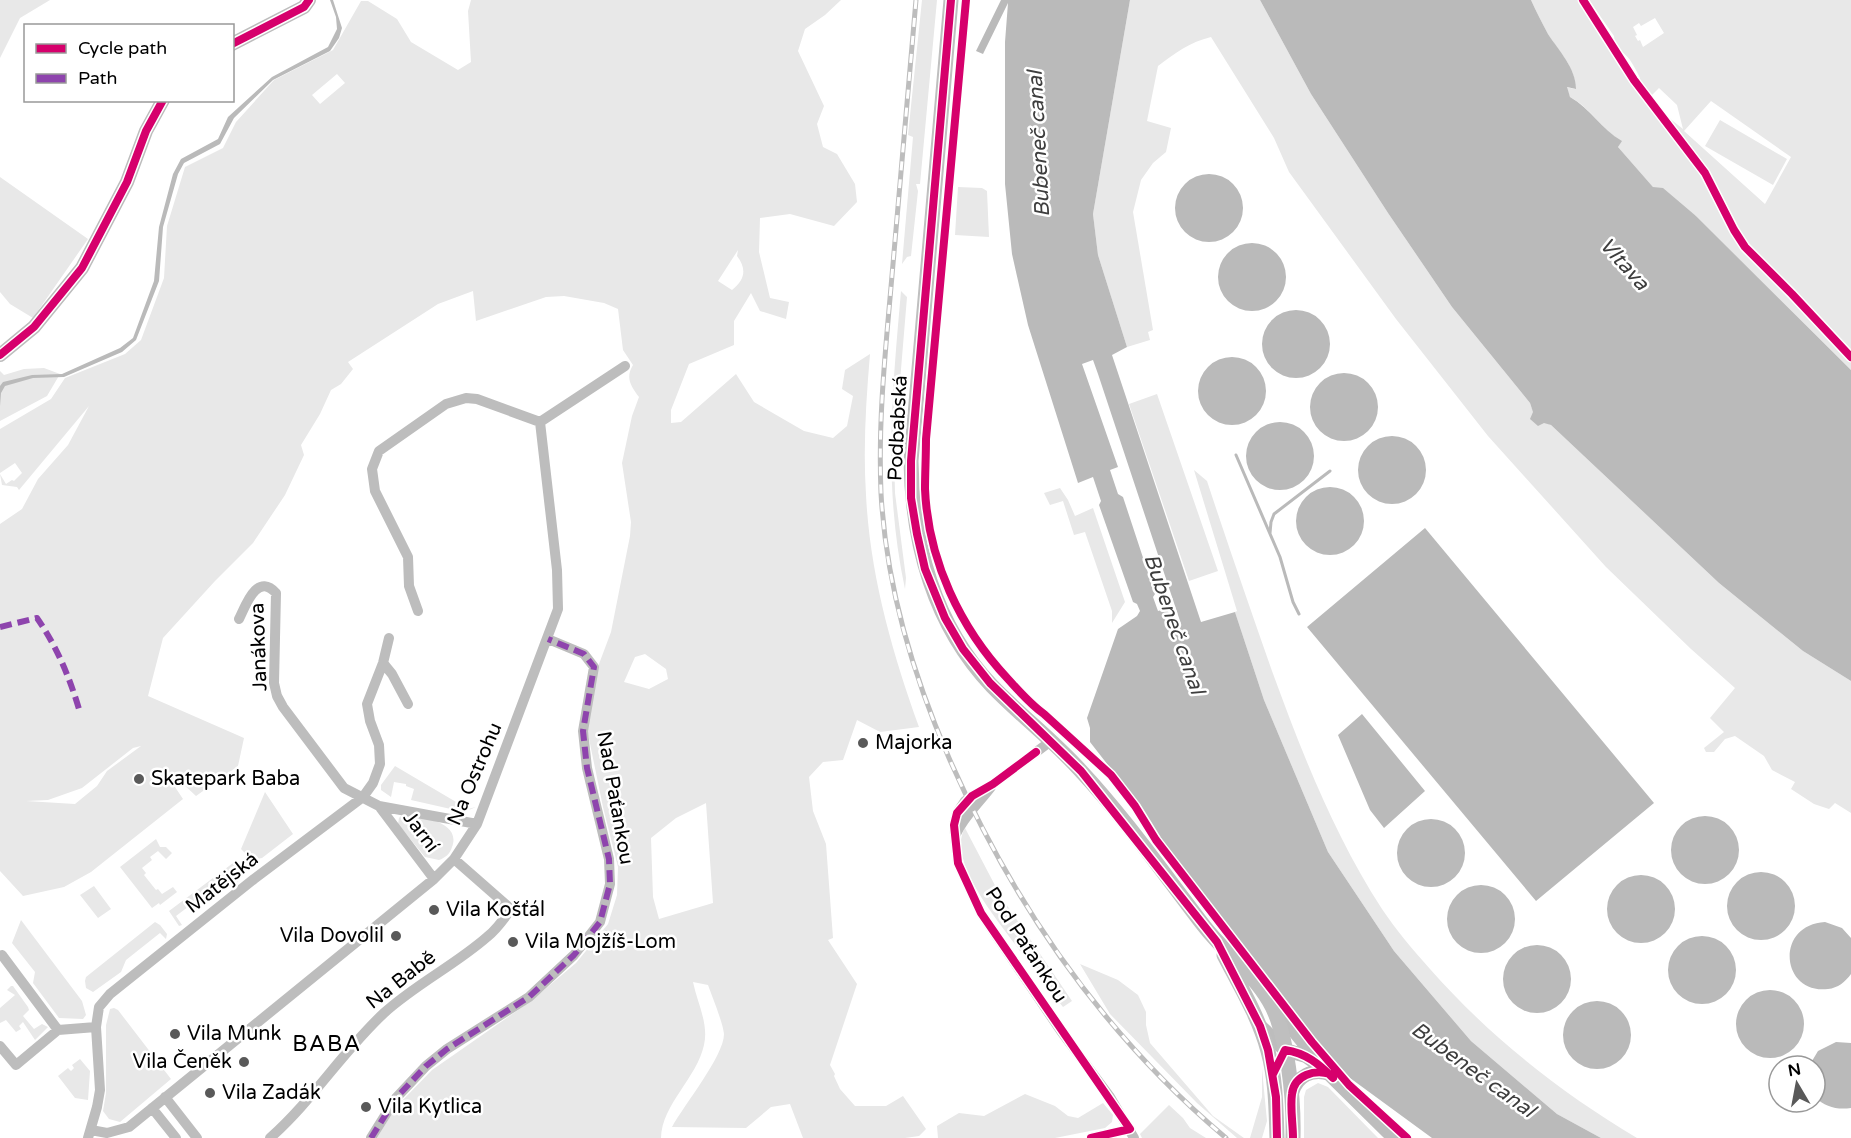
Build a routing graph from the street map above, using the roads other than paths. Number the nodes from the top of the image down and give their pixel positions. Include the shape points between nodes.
1 (309, 0) edge
2 (951, 0) edge
3 (234, 43) edge
4 (162, 102) edge
5 (0, 355) edge
6 (624, 366) dead end
7 (540, 422) junction
8 (418, 611) dead end
9 (238, 619) dead end
10 (389, 638) dead end
11 (548, 639) junction
12 (383, 663) junction
13 (408, 704) dead end
14 (1051, 741) junction
15 (363, 797) junction
16 (379, 806) junction
17 (477, 824) junction
18 (454, 859) junction
19 (434, 879) junction
20 (511, 909) joint
21 (1216, 942) junction
22 (2, 955) dead end
23 (1270, 1002) junction
24 (1260, 1026) junction
25 (96, 1027) junction
26 (58, 1030) junction
27 (0, 1046) edge
28 (1285, 1050) junction
29 (1326, 1071) junction
30 (1273, 1074) junction
31 (1292, 1094) junction
32 (165, 1097) junction
33 (152, 1108) junction
34 (90, 1134) edge
35 (1132, 1134) edge
36 (176, 1138) edge
37 (197, 1138) edge
38 (270, 1138) edge
39 (370, 1138) edge
40 (1090, 1138) edge
41 (1277, 1138) edge
42 (1293, 1138) edge
43 (1394, 1138) edge

1 - 3 street via 304,7
2 - 14 main road, Podbabská via 911,498 925,569 954,634 990,683
4 - 5 street via 127,182 82,268 34,327
6 - 7 street
7 - 8 street via 466,398 446,404 379,451 372,469 374,485 408,557 409,586
7 - 11 street, Na Ostrohu via 557,570 558,609
9 - 15 street, Janákova via 259,587 270,586 276,593 277,696 344,788
10 - 12 street, Matějská
11 - 17 street, Na Ostrohu
11 - 39 street, Nad Paťankou via 584,654 594,667 583,731 587,768 609,859 610,884 600,922 574,955 529,997 426,1066 396,1098
12 - 13 street
12 - 15 street, Matějská via 367,704 379,745 380,764
14 - 21 main road, Podbabská via 1116,813
14 - 35 street, Pod Paťankou via 965,801 954,825 958,863 981,913
15 - 16 street, Jarní
15 - 25 street, Matějská via 110,994 99,1007
16 - 17 street, Jarní
16 - 19 street, Jarní
17 - 18 street, Na Ostrohu
18 - 19 street, Na Ostrohu
18 - 20 street, Jarní
19 - 32 street, Na Ostrohu
20 - 38 street, Na Babě via 489,936 385,1012
21 - 23 main road, Podbabská via 1249,974
21 - 24 main road, Podbabská
22 - 26 street
23 - 28 main road, Podbabská
23 - 29 street
24 - 28 street
24 - 30 main road, Podbabská
25 - 26 street
25 - 34 street, Matějská via 100,1090
26 - 27 street via 16,1065
28 - 29 street via 1306,1056
28 - 30 street
28 - 31 main road, Podbabská
29 - 31 street via 1306,1075 1297,1082
29 - 43 street
30 - 41 main road, Podbabská
31 - 42 main road, Podbabská
32 - 33 street, Na Ostrohu
32 - 37 street
33 - 34 street, Na Ostrohu via 124,1129
33 - 36 street
35 - 40 street

